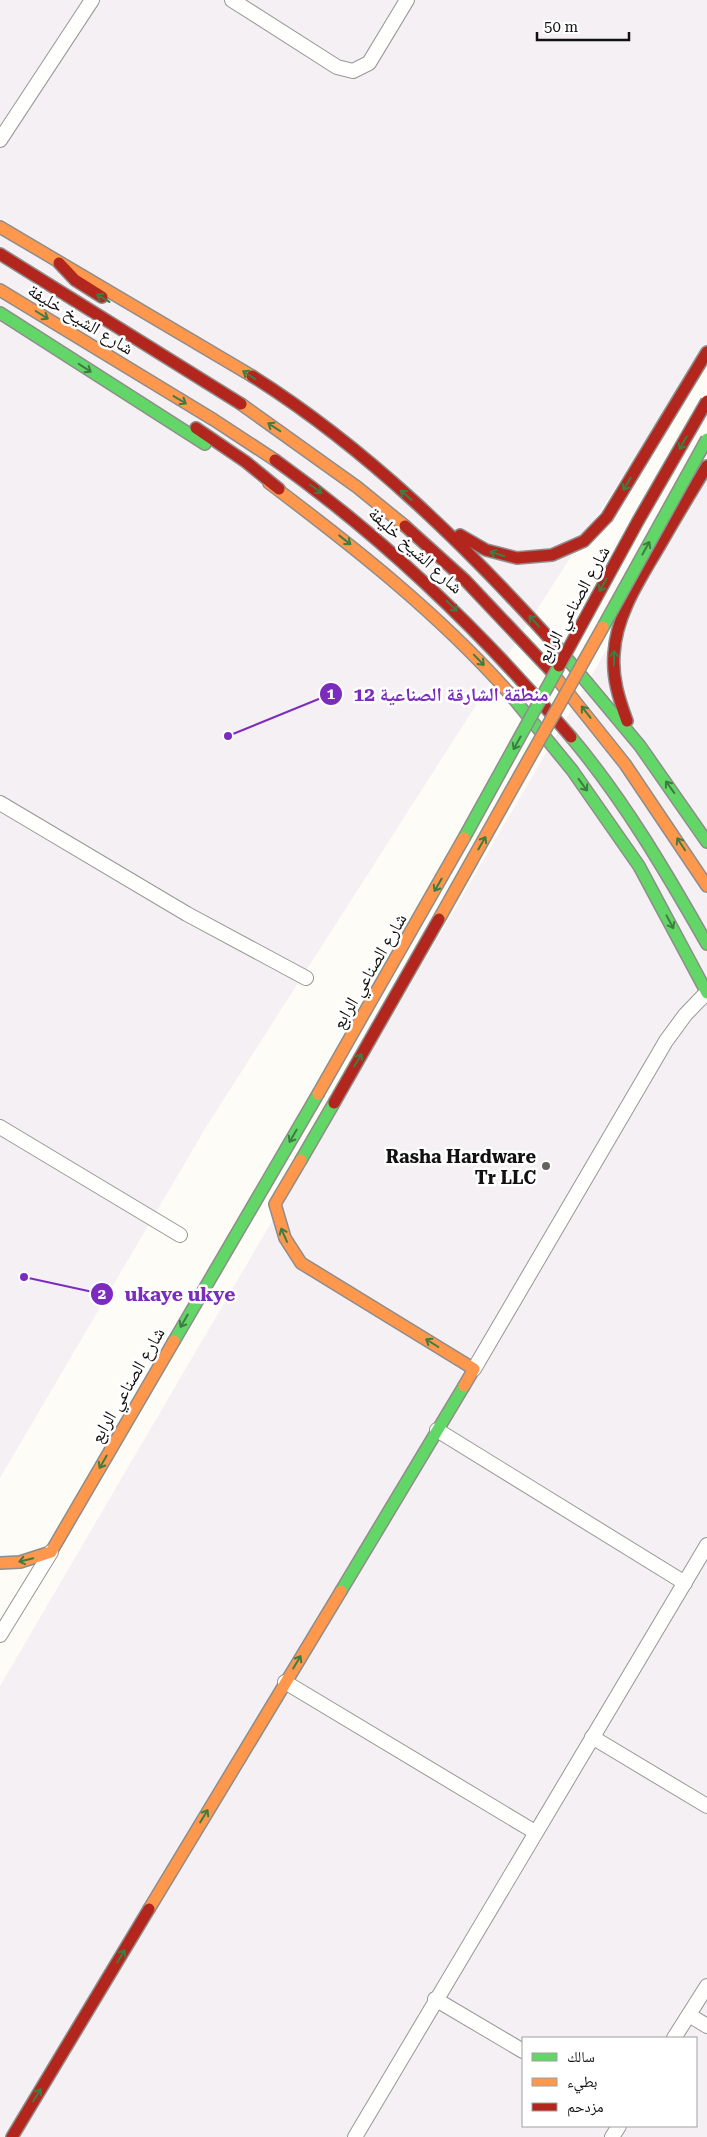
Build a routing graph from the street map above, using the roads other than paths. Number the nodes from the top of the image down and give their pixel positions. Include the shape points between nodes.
1 (92, 0) edge
2 (232, 0) edge
3 (407, 0) edge
4 (0, 140) edge
5 (0, 218) edge
6 (0, 227) edge
7 (38, 250) junction
8 (0, 254) edge
9 (59, 263) junction
10 (0, 290) edge
11 (0, 313) edge
12 (99, 350) junction
13 (707, 352) edge
14 (205, 362) dead end
15 (707, 401) edge
16 (291, 426) dead end
17 (707, 439) edge
18 (308, 451) junction
19 (707, 466) edge
20 (278, 489) junction
21 (422, 510) junction
22 (634, 738) junction
23 (0, 803) edge
24 (707, 842) edge
25 (707, 886) edge
26 (707, 944) edge
27 (306, 978) dead end
28 (707, 992) edge
29 (0, 1127) edge
30 (180, 1236) dead end
31 (474, 1369) junction
32 (437, 1430) junction
33 (707, 1545) edge
34 (51, 1552) junction
35 (0, 1563) edge
36 (685, 1583) junction
37 (0, 1635) edge
38 (285, 1682) junction
39 (592, 1737) junction
40 (707, 1806) edge
41 (535, 1832) junction
42 (707, 1986) edge
43 (436, 1998) junction
44 (689, 2016) junction
45 (707, 2026) edge
46 (675, 2037) edge
47 (522, 2050) edge
48 (12, 2137) edge
49 (355, 2137) edge

1 - 4 street
2 - 3 street via 337,66 353,71 369,63
5 - 7 street via 30,238
6 - 7 main road
7 - 9 main road
18 -> 8 main road, شارع الشيخ خليفة
14 -> 9 main road via 82,286
21 -> 9 main road via 303,410 201,344
10 -> 12 main road, شارع الشيخ خليفة
11 -> 20 main road
12 - 20 main road via 124,376 246,462
12 -> 26 main road, شارع الشيخ خليفة via 286,467 388,546 435,589 490,643 583,753 665,870
13 -> 21 main road via 607,517 584,540 552,554 516,558 486,550
15 -> 34 main road, شارع الصناعي الرابع, bridge via 459,847
16 - 18 main road
31 -> 17 main road, شارع الصناعي الرابع, bridge via 301,1263 285,1238 275,1204 507,800
25 -> 18 main road, شارع الشيخ خليفة via 615,749 536,654 464,579
22 -> 19 main road via 620,704 614,671 619,621 633,591
20 -> 28 main road via 361,553 464,646 508,692 572,770 639,866
22 -> 21 main road via 507,591
24 -> 22 main road
23 - 27 street via 186,914
28 - 31 street via 666,1041
29 - 30 street
31 - 32 main road
32 - 36 street
38 -> 32 main road
33 - 36 street
34 -> 35 main road via 20,1562
34 - 37 street
36 - 39 street
38 - 41 street
48 -> 38 main road
39 - 40 street
39 - 41 street
41 - 43 street
42 - 44 street
43 - 47 street
43 - 49 street
44 - 45 street
44 - 46 street

